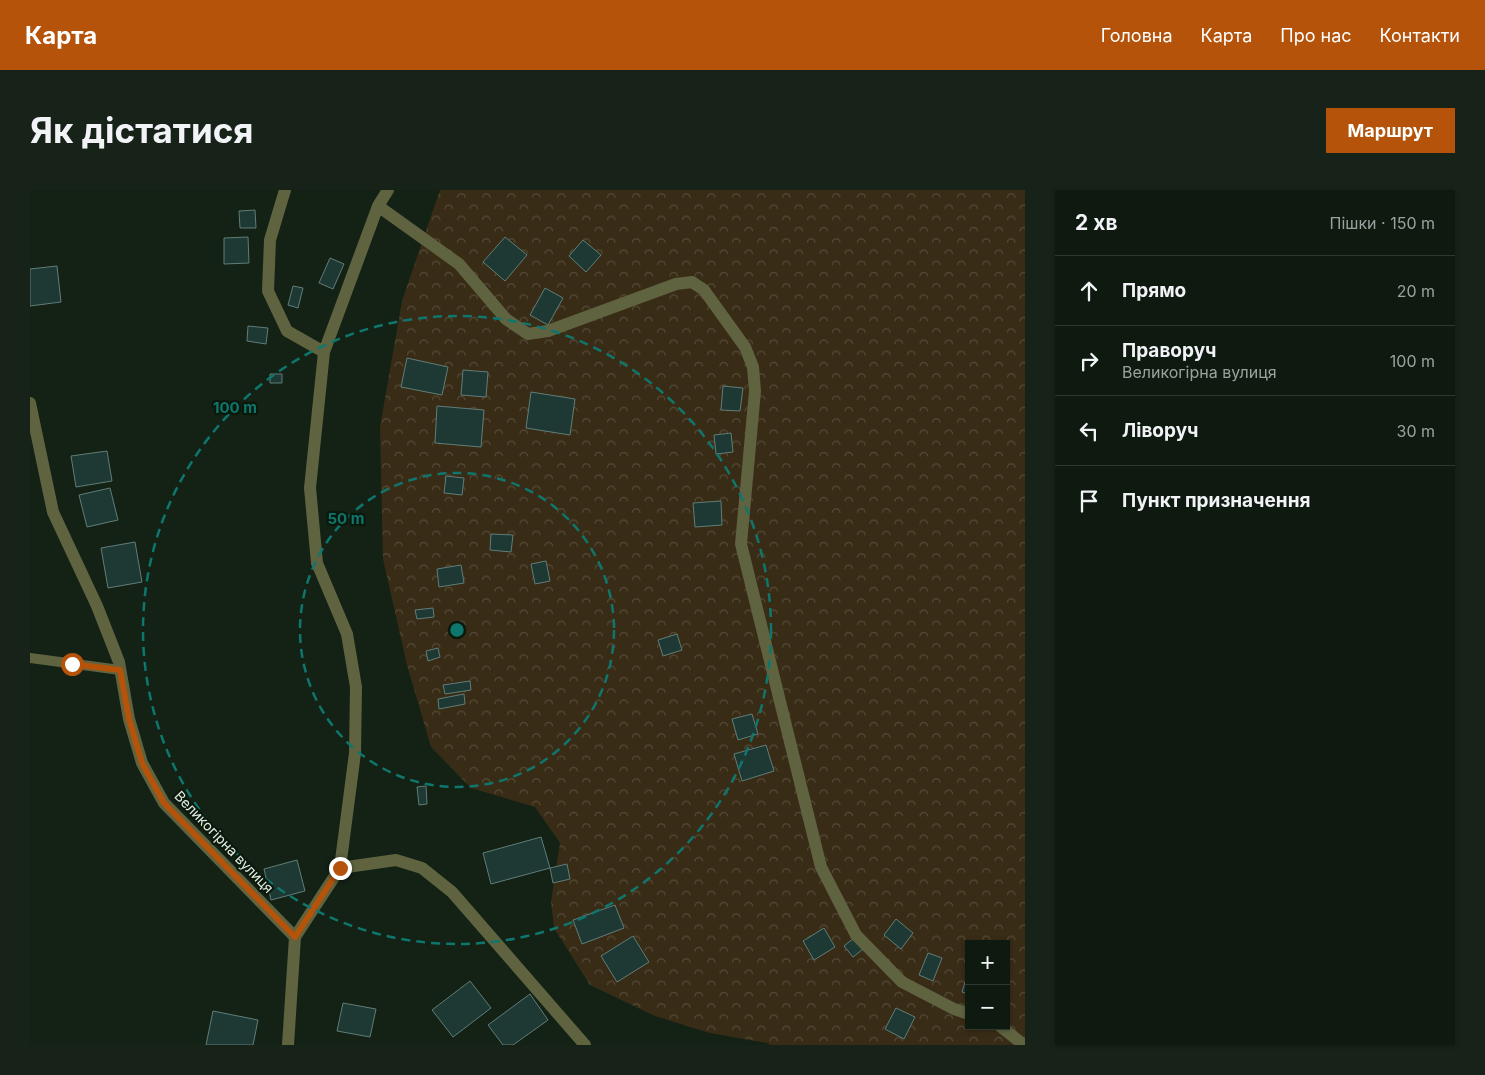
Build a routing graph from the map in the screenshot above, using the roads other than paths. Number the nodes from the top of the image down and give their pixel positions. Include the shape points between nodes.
1 (285, 190) edge
2 (388, 190) edge
3 (378, 206) junction
4 (324, 352) junction
5 (30, 403) edge
6 (30, 658) edge
7 (120, 670) junction
8 (340, 868) junction
9 (295, 937) junction
10 (965, 1013) edge
11 (1005, 1030) edge
12 (288, 1045) edge
13 (585, 1045) edge
14 (1024, 1045) edge

1 - 4 street via 270,240 268,291 287,332
2 - 3 street
3 - 4 street
3 - 10 street via 459,264 506,319 528,334 548,331 676,284 692,282 704,290 745,347 753,367 755,391 741,544 821,867 856,935 902,982
4 - 8 street via 310,488 318,563 347,634 356,687 355,752
5 - 7 street, Великогірна вулиця via 53,512 97,606
6 - 7 lane
7 - 9 street, Великогірна вулиця via 129,719 142,763 164,803
8 - 9 street
8 - 13 street via 396,860 422,868 452,892
9 - 12 street
11 - 14 street

